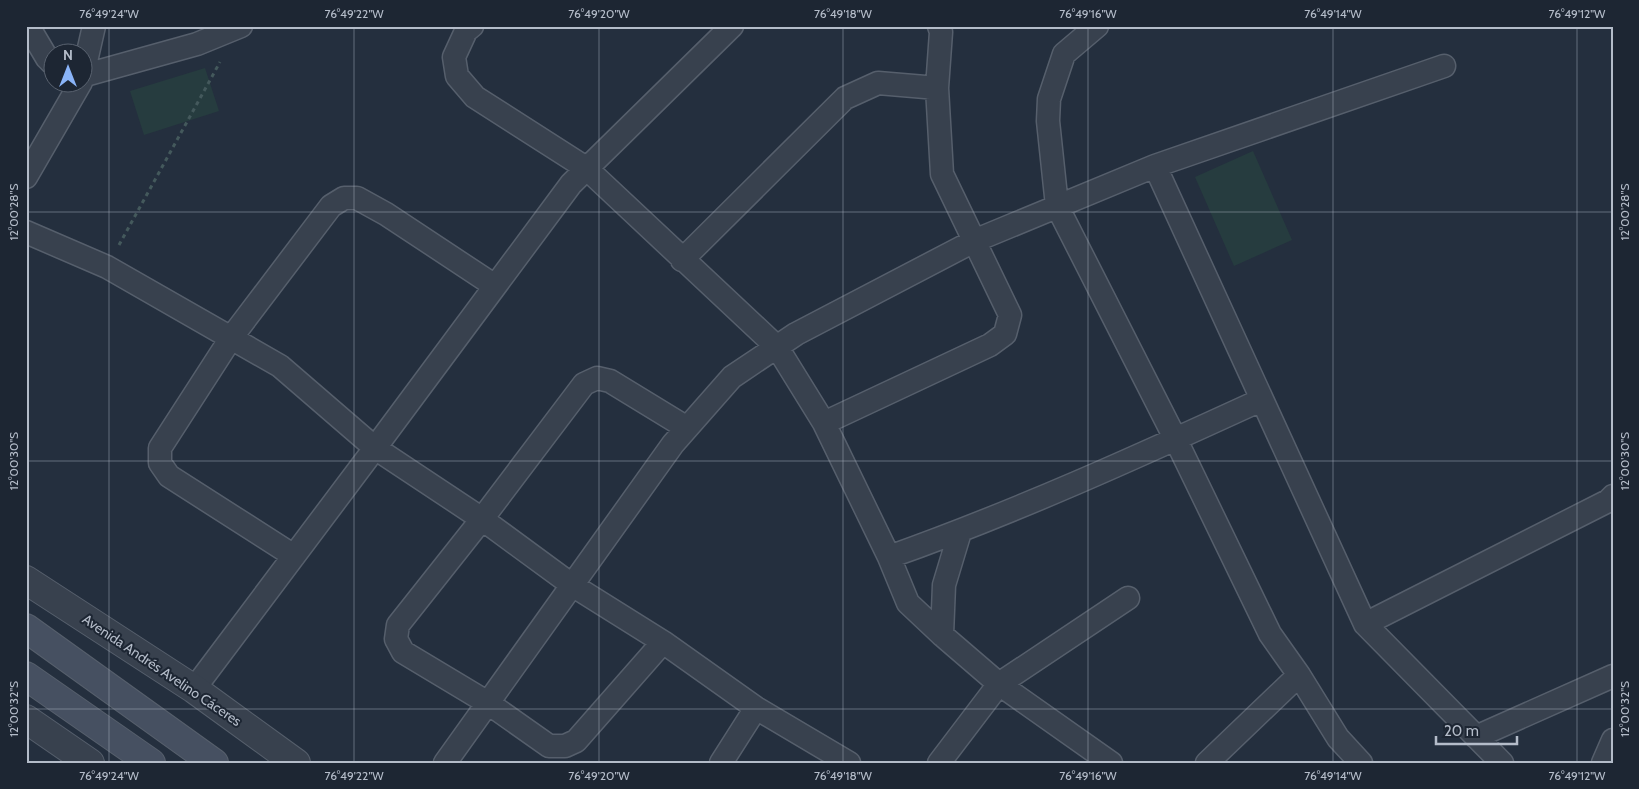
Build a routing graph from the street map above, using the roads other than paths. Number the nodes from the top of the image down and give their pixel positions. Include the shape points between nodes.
1 (28, 26) edge
2 (94, 26) edge
3 (472, 26) edge
4 (732, 26) edge
5 (938, 26) edge
6 (1097, 26) edge
7 (240, 27) edge
8 (91, 42) edge
9 (42, 50) edge
10 (1444, 66) dead end
11 (92, 75) edge
12 (938, 88) junction
13 (75, 92) edge
14 (1155, 166) junction
15 (586, 168) junction
16 (26, 177) edge
17 (1057, 206) junction
18 (26, 232) edge
19 (974, 241) junction
20 (682, 260) junction
21 (495, 286) junction
22 (231, 338) junction
23 (777, 347) junction
24 (1261, 400) junction
25 (824, 423) junction
26 (687, 428) junction
27 (1176, 440) junction
28 (376, 448) junction
29 (1611, 501) edge
30 (482, 519) junction
31 (960, 532) junction
32 (294, 556) junction
33 (890, 557) junction
34 (26, 580) edge
35 (572, 585) junction
36 (1128, 598) dead end
37 (1365, 624) junction
38 (26, 628) edge
39 (942, 635) junction
40 (663, 642) junction
41 (1299, 675) junction
42 (26, 676) edge
43 (1613, 676) edge
44 (999, 684) junction
45 (194, 689) junction
46 (488, 703) junction
47 (756, 708) junction
48 (27, 721) edge
49 (1476, 737) junction
50 (1613, 740) edge
51 (90, 763) edge
52 (151, 763) edge
53 (214, 763) edge
54 (296, 763) edge
55 (445, 763) edge
56 (721, 763) edge
57 (849, 763) edge
58 (939, 763) edge
59 (1111, 763) edge
60 (1207, 763) edge
61 (1361, 763) edge
62 (1502, 763) edge
63 (1603, 763) edge

1 - 9 street
2 - 8 street
3 - 15 street via 454,57 457,76 476,97
4 - 15 street
5 - 12 street via 942,32
6 - 17 street via 1064,54 1049,99 1048,121
7 - 11 street via 197,44
10 - 14 street
12 - 19 street via 942,174
12 - 20 street via 878,83 845,98
13 - 16 street
14 - 17 street
14 - 24 street
15 - 20 street
15 - 21 street
17 - 19 street
17 - 27 street
18 - 22 street via 107,267
19 - 23 street
19 - 25 street via 1010,315 1005,334 990,345
20 - 23 street
21 - 22 street via 386,214 356,198 344,198 331,206
21 - 28 street
22 - 28 street via 280,366
22 - 32 street via 160,448 160,463 169,476
23 - 25 street
23 - 26 street via 732,377
24 - 27 street
24 - 37 street
25 - 33 street
26 - 30 street via 610,381 597,378 584,384
26 - 35 street
27 - 31 street
27 - 41 street via 1270,634
28 - 30 street
28 - 32 street
29 - 37 street
30 - 35 street
30 - 46 street via 398,625 396,639 403,652
31 - 33 street
31 - 39 street via 944,585
32 - 45 street
33 - 39 street via 908,603
34 - 45 street, Avenida Andrés Avelino Cáceres
35 - 40 street
35 - 46 street
36 - 44 street
37 - 49 street
38 - 53 main road
39 - 44 street
40 - 46 street via 576,741 565,746 549,746
40 - 47 street
41 - 60 street
41 - 61 street via 1338,738
42 - 52 main road
43 - 49 street
44 - 58 street
44 - 59 street
45 - 54 street, Avenida Andrés Avelino Cáceres
46 - 55 street
47 - 56 street
47 - 57 street
48 - 51 street
49 - 62 street
50 - 63 street

